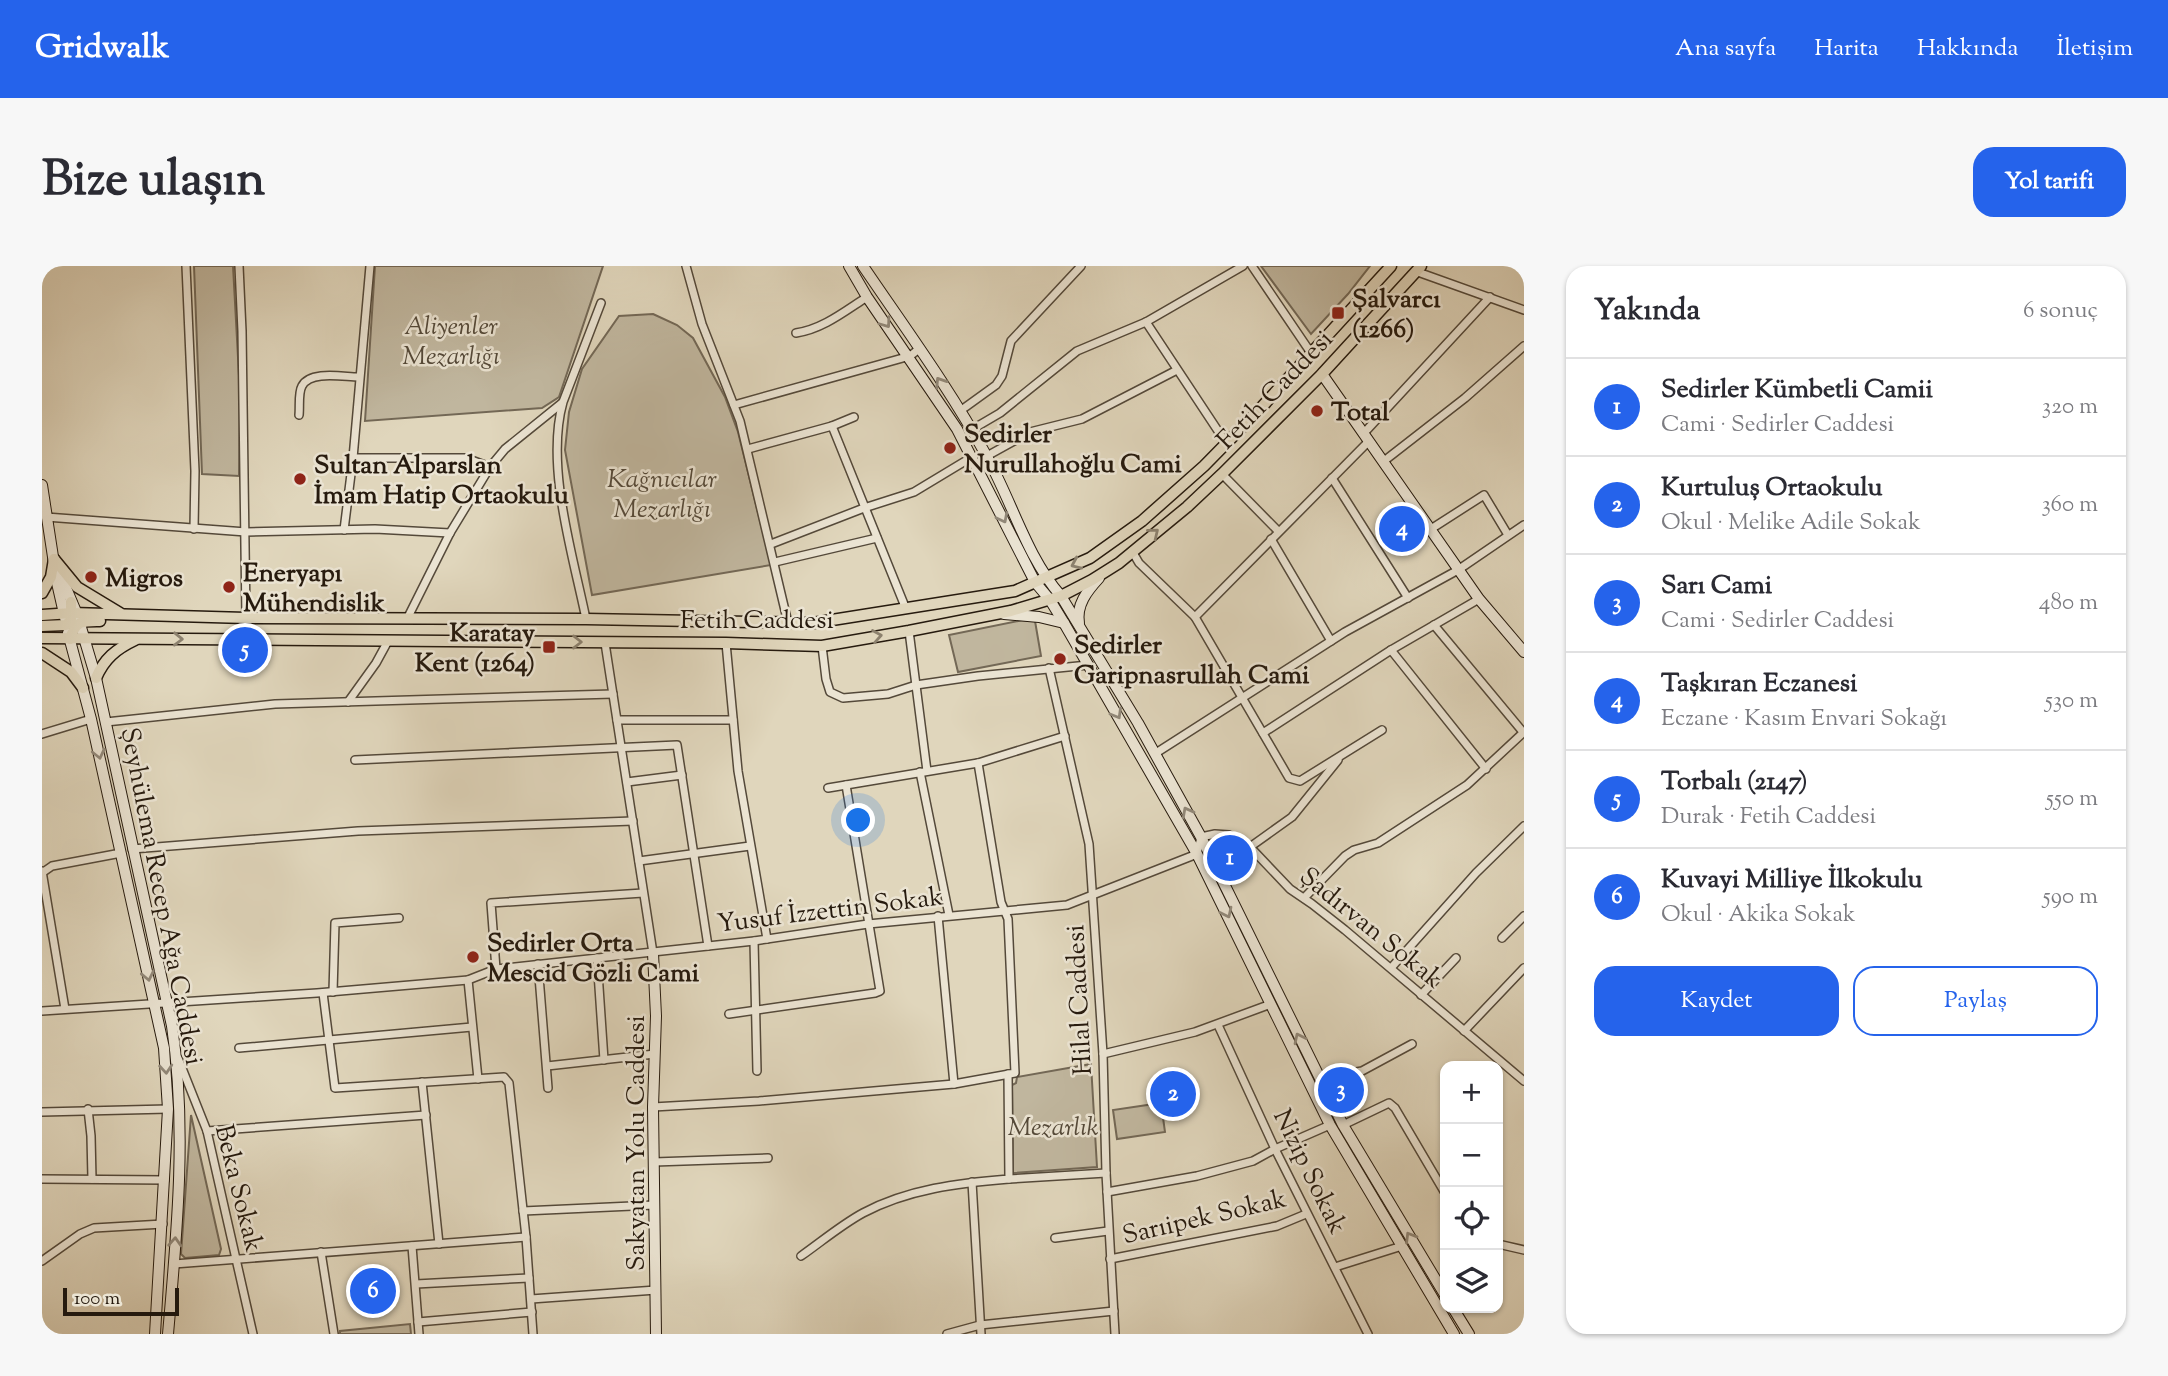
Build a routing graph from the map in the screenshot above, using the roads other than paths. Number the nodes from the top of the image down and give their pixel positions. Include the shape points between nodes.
1 (186, 266) edge
2 (239, 266) edge
3 (370, 266) edge
4 (686, 266) edge
5 (849, 266) edge
6 (863, 266) edge
7 (1082, 266) edge
8 (1243, 266) edge
9 (1252, 266) edge
10 (1391, 266) edge
11 (1418, 269) edge
12 (867, 297) junction
13 (1490, 297) junction
14 (601, 303) dead end
15 (1524, 310) edge
16 (1146, 322) junction
17 (796, 332) dead end
18 (1524, 346) edge
19 (919, 349) junction
20 (1311, 353) junction
21 (910, 356) junction
22 (1177, 370) junction
23 (1322, 374) junction
24 (358, 377) junction
25 (563, 402) junction
26 (734, 405) junction
27 (1259, 410) junction
28 (960, 411) junction
29 (299, 415) dead end
30 (854, 417) dead end
31 (1272, 424) junction
32 (832, 426) junction
33 (971, 430) junction
34 (1366, 437) junction
35 (1226, 443) junction
36 (747, 449) junction
37 (987, 456) junction
38 (972, 457) junction
39 (353, 458) junction
40 (1384, 461) junction
41 (490, 467) junction
42 (1222, 474) junction
43 (1332, 478) junction
44 (42, 485) edge
45 (864, 508) junction
46 (46, 517) junction
47 (1524, 525) edge
48 (194, 529) junction
49 (1431, 529) junction
50 (344, 530) junction
51 (1278, 531) junction
52 (246, 532) junction
53 (450, 533) junction
54 (1508, 535) junction
55 (877, 538) junction
56 (1271, 539) junction
57 (771, 544) junction
58 (1132, 551) junction
59 (54, 559) junction
60 (775, 562) junction
61 (1458, 570) junction
62 (1104, 572) junction
63 (1040, 580) junction
64 (42, 593) edge
65 (1056, 598) junction
66 (1408, 598) junction
67 (1479, 599) junction
68 (906, 609) junction
69 (997, 614) junction
70 (42, 615) edge
71 (72, 615) junction
72 (123, 615) junction
73 (166, 616) junction
74 (1195, 617) junction
75 (246, 618) junction
76 (407, 618) junction
77 (586, 619) junction
78 (789, 623) junction
79 (1064, 623) junction
80 (1434, 625) junction
81 (42, 626) edge
82 (1080, 627) junction
83 (909, 631) junction
84 (42, 638) edge
85 (70, 639) junction
86 (86, 639) junction
87 (138, 639) junction
88 (388, 641) junction
89 (1331, 641) junction
90 (605, 643) junction
91 (726, 643) junction
92 (822, 646) junction
93 (1391, 650) junction
94 (1524, 652) edge
95 (42, 653) edge
96 (1088, 665) junction
97 (1049, 668) junction
98 (96, 678) junction
99 (916, 685) junction
100 (83, 688) junction
101 (613, 694) junction
102 (1243, 698) junction
103 (348, 702) junction
104 (91, 719) junction
105 (617, 720) junction
106 (733, 720) junction
107 (106, 722) junction
108 (1382, 730) dead end
109 (1524, 732) edge
110 (1263, 733) junction
111 (42, 734) edge
112 (1065, 736) junction
113 (621, 747) junction
114 (1156, 753) junction
115 (1343, 755) junction
116 (355, 760) dead end
117 (978, 763) junction
118 (1486, 769) junction
119 (924, 772) junction
120 (682, 775) junction
121 (627, 782) junction
122 (846, 785) junction
123 (828, 788) dead end
124 (633, 821) junction
125 (1524, 826) edge
126 (1201, 837) junction
127 (750, 846) junction
128 (1250, 847) junction
129 (132, 849) junction
130 (121, 853) junction
131 (694, 853) junction
132 (1197, 853) junction
133 (639, 861) junction
134 (42, 872) edge
135 (643, 893) junction
136 (1093, 896) junction
137 (1304, 898) junction
138 (1005, 910) junction
139 (948, 915) junction
140 (938, 916) junction
141 (1524, 916) edge
142 (399, 918) dead end
143 (868, 924) junction
144 (1502, 938) dead end
145 (767, 939) junction
146 (754, 941) junction
147 (708, 946) junction
148 (653, 953) junction
149 (597, 958) junction
150 (1456, 958) dead end
151 (538, 964) junction
152 (1391, 968) junction
153 (1524, 968) edge
154 (496, 969) junction
155 (468, 980) junction
156 (333, 992) junction
157 (323, 993) junction
158 (1421, 995) junction
159 (167, 1001) junction
160 (154, 1002) junction
161 (1272, 1004) junction
162 (65, 1009) junction
163 (42, 1011) edge
164 (755, 1012) junction
165 (729, 1014) dead end
166 (1218, 1025) junction
167 (472, 1027) junction
168 (1464, 1031) junction
169 (329, 1040) junction
170 (1412, 1044) dead end
171 (239, 1048) dead end
172 (177, 1054) junction
173 (655, 1054) junction
174 (1103, 1054) junction
175 (604, 1060) junction
176 (547, 1066) junction
177 (757, 1071) dead end
178 (1008, 1074) junction
179 (478, 1079) junction
180 (1320, 1079) junction
181 (422, 1082) junction
182 (1524, 1082) edge
183 (954, 1084) junction
184 (548, 1088) dead end
185 (653, 1107) junction
186 (88, 1109) junction
187 (168, 1109) junction
188 (42, 1112) edge
189 (426, 1115) junction
190 (1331, 1125) junction
191 (1343, 1125) junction
192 (207, 1131) junction
193 (1275, 1149) junction
194 (768, 1158) dead end
195 (654, 1161) junction
196 (1106, 1173) junction
197 (42, 1179) edge
198 (92, 1179) junction
199 (1009, 1179) junction
200 (165, 1180) junction
201 (972, 1182) junction
202 (1442, 1187) edge
203 (1107, 1192) junction
204 (654, 1205) junction
205 (523, 1211) junction
206 (1306, 1214) junction
207 (163, 1224) junction
208 (1108, 1231) junction
209 (526, 1237) junction
210 (1055, 1238) dead end
211 (439, 1244) junction
212 (1503, 1245) edge
213 (412, 1246) junction
214 (1402, 1246) junction
215 (1524, 1250) edge
216 (321, 1252) junction
217 (801, 1256) dead end
218 (236, 1259) junction
219 (1110, 1259) junction
220 (42, 1261) edge
221 (174, 1264) junction
222 (1335, 1267) junction
223 (529, 1278) junction
224 (416, 1284) junction
225 (1440, 1287) edge
226 (656, 1290) junction
227 (531, 1299) junction
228 (1114, 1311) junction
229 (532, 1312) junction
230 (1456, 1313) edge
231 (418, 1322) junction
232 (980, 1325) junction
233 (155, 1334) edge
234 (167, 1334) edge
235 (253, 1334) edge
236 (334, 1334) edge
237 (419, 1334) edge
238 (533, 1334) edge
239 (656, 1334) edge
240 (947, 1334) edge
241 (981, 1334) edge
242 (1115, 1334) edge
243 (1368, 1334) edge
244 (1454, 1334) edge
245 (1469, 1334) edge

1 - 48 street
2 - 52 street
3 - 24 street
4 - 26 street via 702,324
5 - 12 main road
6 - 19 main road
7 - 28 street via 1011,341 996,385
8 - 16 street
9 - 20 street
10 - 20 main road, Fetih Caddesi
11 - 13 street
11 - 23 main road, Fetih Caddesi
12 - 17 street via 823,325
12 -> 21 main road
13 - 15 street
13 - 34 street
14 - 25 street
16 - 22 street
16 - 33 street via 1077,351 1000,413
18 - 40 street
19 - 21 street
28 -> 19 main road
20 - 27 main road, Fetih Caddesi
21 - 26 street
21 - 38 main road
22 - 35 street
22 - 37 street via 1082,419 1030,432
23 - 31 main road, Fetih Caddesi
23 - 34 main road
24 - 29 street via 314,377 305,382
24 - 39 street
25 - 41 street
25 - 77 street via 557,443 560,492
26 - 36 street
27 - 31 main road
27 - 35 main road, Fetih Caddesi
28 - 33 main road
30 - 32 street
31 - 42 main road, Fetih Caddesi
32 - 36 street
32 - 45 street
33 - 37 main road
34 - 40 main road
34 - 43 street
35 -> 63 main road, Fetih Caddesi via 1142,521 1090,558
36 - 57 street
37 - 63 main road
38 - 45 street via 914,492
38 -> 63 main road
39 - 41 street via 466,458
39 - 50 street
40 - 49 main road
41 - 53 street
42 - 51 street
58 -> 42 main road, Fetih Caddesi
43 - 51 street
43 - 66 street
44 - 46 main road, Şeyhülema Recep Ağa Caddesi
45 - 55 street
45 - 57 street
46 - 48 street
46 - 59 main road, Şeyhülema Recep Ağa Caddesi
47 - 54 street
48 - 52 street
49 - 54 street via 1484,495
49 - 61 main road
50 - 52 street
50 - 53 street
51 - 56 street
52 - 75 street
53 - 76 street
54 - 61 street
55 - 60 street
55 - 68 street
56 - 74 street
56 - 89 street
57 - 60 street
58 - 62 main road, Fetih Caddesi
58 - 74 street
59 - 64 main road
59 - 71 main road, Şeyhülema Recep Ağa Caddesi
59 - 72 main road via 77,587
60 - 78 street
61 - 66 street
61 - 67 main road
62 - 65 main road, Fetih Caddesi
62 - 82 main road via 1082,600
63 - 65 main road
63 - 68 main road, Fetih Caddesi via 1015,591
65 - 69 main road, Fetih Caddesi
65 - 79 main road
65 - 82 main road
66 - 89 street
67 - 80 street
67 - 94 main road
68 - 78 main road, Fetih Caddesi
69 - 79 main road
69 - 83 main road, Fetih Caddesi
70 - 71 main road, Fetih Caddesi
71 - 72 main road, Fetih Caddesi
71 - 73 main road via 145,620
71 - 81 main road
71 - 85 main road
71 - 86 main road, Şeyhülema Recep Ağa Caddesi
72 - 73 main road, Fetih Caddesi
73 - 75 main road, Fetih Caddesi
74 - 102 street
75 - 76 main road, Fetih Caddesi
76 - 77 main road, Fetih Caddesi
77 - 78 main road, Fetih Caddesi
79 - 96 main road
80 - 93 street
80 - 109 street
82 - 114 main road
92 -> 83 main road, Fetih Caddesi
83 - 99 street
84 - 85 main road, Fetih Caddesi
85 - 86 main road, Fetih Caddesi
85 - 100 main road, Şeyhülema Recep Ağa Caddesi
86 - 87 main road, Fetih Caddesi
86 - 98 main road, Şeyhülema Recep Ağa Caddesi
87 -> 88 main road, Fetih Caddesi
87 - 98 main road via 111,654
88 -> 90 main road, Fetih Caddesi
88 - 103 street
89 - 102 street
90 - 91 main road, Fetih Caddesi
90 - 101 street
91 - 92 main road, Fetih Caddesi
91 - 106 street
92 - 99 street via 831,692 843,698 888,694
93 - 110 street
93 - 118 street
95 - 100 main road via 71,672
96 - 97 street
96 -> 132 main road
97 - 99 street
97 - 112 street, Hilal Caddesi
98 - 107 main road, Şeyhülema Recep Ağa Caddesi
99 - 119 street
100 - 104 main road, Şeyhülema Recep Ağa Caddesi
101 - 103 street
101 - 105 street
102 - 110 street
102 - 114 street
103 - 107 street via 275,704
104 - 111 street
104 -> 130 main road, Şeyhülema Recep Ağa Caddesi
105 - 106 street
105 - 113 street
106 - 127 street
107 - 129 main road, Şeyhülema Recep Ağa Caddesi
108 - 115 street
109 - 118 street
110 - 115 street via 1289,778 1300,781
112 - 117 street
112 - 136 street, Hilal Caddesi via 1089,844
113 - 116 street
113 - 120 street via 677,745
113 - 121 street
126 -> 114 main road
115 - 128 street via 1292,817
117 - 119 street
117 - 138 street
118 - 137 street via 1378,843 1345,856
119 - 122 street
119 - 139 street
120 - 121 street
120 - 131 street
121 - 124 street
122 - 123 street
122 - 143 street
124 - 129 street via 358,831
124 - 133 street
125 - 152 street
126 - 128 street, Şadırvan Sokak via 1229,835
126 - 132 street
180 -> 126 main road
127 - 131 street
127 - 145 street
128 - 137 street, Şadırvan Sokak
129 - 159 main road, Şeyhülema Recep Ağa Caddesi
130 - 134 street
130 -> 160 main road, Şeyhülema Recep Ağa Caddesi
131 - 133 street
131 - 147 street
132 - 136 street, Yusuf İzzettin Sokak
132 -> 161 main road
133 - 135 street
134 - 162 street
135 - 148 street
135 - 154 street via 491,903
136 - 138 street, Yusuf İzzettin Sokak via 1066,905
136 - 174 street, Hilal Caddesi
137 - 152 street, Şadırvan Sokak
138 - 139 street, Yusuf İzzettin Sokak
138 - 178 street via 1014,1073
139 - 140 street, Yusuf İzzettin Sokak
140 - 143 street, Yusuf İzzettin Sokak
140 - 183 street
141 - 144 street
142 - 156 street via 335,923
143 - 145 street, Yusuf İzzettin Sokak
143 - 164 street via 880,991
145 - 146 street, Yusuf İzzettin Sokak
146 - 147 street, Yusuf İzzettin Sokak
146 - 164 street
147 - 148 street, Yusuf İzzettin Sokak
148 - 149 street, Yusuf İzzettin Sokak
148 - 173 main road, Sakyatan Yolu Caddesi
149 - 151 street, Yusuf İzzettin Sokak
149 - 175 street
150 - 158 street
151 - 154 street, Yusuf İzzettin Sokak
151 - 176 street
152 - 158 street, Şadırvan Sokak
153 - 168 street
154 - 155 street, Yusuf İzzettin Sokak
155 - 156 street, Yusuf İzzettin Sokak
155 - 167 street
156 - 157 street, Yusuf İzzettin Sokak
157 - 159 street, Yusuf İzzettin Sokak
157 - 169 street
158 - 168 street, Şadırvan Sokak
159 - 160 street, Yusuf İzzettin Sokak
159 - 172 main road, Şeyhülema Recep Ağa Caddesi
160 - 162 street, Yusuf İzzettin Sokak
160 -> 187 main road, Şeyhülema Recep Ağa Caddesi via 164,1048
161 - 166 street
161 - 190 main road
162 - 163 street, Yusuf İzzettin Sokak
164 - 165 street
164 - 177 street
166 - 174 street
166 - 193 street, Nizip Sokak
167 - 169 street
167 - 179 street
168 - 182 street, Şadırvan Sokak
169 - 171 street
169 - 181 street via 335,1088
170 - 180 street via 1362,1071
172 - 192 street, Beka Sokak
221 -> 172 main road, Şeyhülema Recep Ağa Caddesi via 180,1128
173 - 175 street
173 - 185 main road, Sakyatan Yolu Caddesi
174 - 196 street, Hilal Caddesi
175 - 176 street
176 - 184 street
178 - 183 street
178 - 199 street
179 - 181 street
179 - 205 street via 504,1077 509,1083
180 - 191 main road
181 - 189 street
183 - 185 street
185 - 195 main road, Sakyatan Yolu Caddesi
186 - 187 street
186 - 188 street
186 - 198 street
187 - 200 main road, Şeyhülema Recep Ağa Caddesi
189 - 192 street
189 - 211 street
190 - 193 street
190 - 214 main road
191 - 202 street via 1389,1103
225 -> 191 main road
192 - 218 street, Beka Sokak
193 - 203 street via 1253,1161 1219,1170
193 - 206 street, Nizip Sokak
194 - 195 street
195 - 204 main road, Sakyatan Yolu Caddesi
196 - 199 street
196 - 203 street, Hilal Caddesi
197 - 198 street
198 - 200 street
199 - 201 street
200 - 207 main road, Şeyhülema Recep Ağa Caddesi
201 - 217 street via 903,1196 862,1213
201 - 232 street
203 - 208 street, Hilal Caddesi
204 - 205 street
204 - 226 main road, Sakyatan Yolu Caddesi
205 - 209 street
206 - 219 street, Sarıipek Sokak via 1277,1226
206 - 222 street, Nizip Sokak
207 - 220 street via 94,1228
207 - 233 main road, Şeyhülema Recep Ağa Caddesi
208 - 210 street
208 - 219 street, Hilal Caddesi
209 - 211 street
209 - 223 street
211 - 213 street
212 - 215 street
213 - 216 street
213 - 224 street
214 - 222 street
214 - 244 main road
216 - 218 street
216 - 236 street
218 - 221 street
218 - 235 street, Beka Sokak
219 - 228 street, Hilal Caddesi
221 - 234 main road, Şeyhülema Recep Ağa Caddesi
222 - 243 street, Nizip Sokak
223 - 224 street
223 - 227 street
224 - 231 street
226 - 227 street
226 - 239 main road, Sakyatan Yolu Caddesi
227 - 229 street
228 - 232 street
228 - 242 street, Hilal Caddesi
229 - 231 street
229 - 238 street
230 - 245 main road
231 - 237 street
232 - 240 street
232 - 241 street

